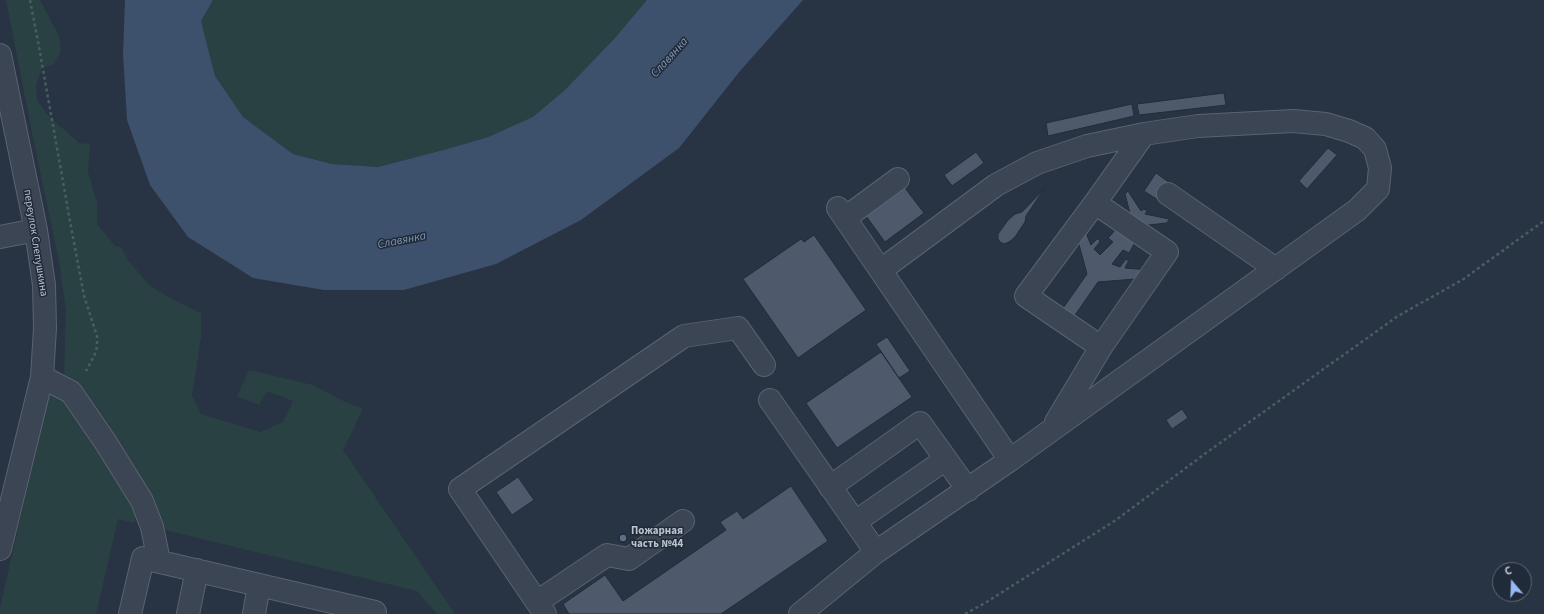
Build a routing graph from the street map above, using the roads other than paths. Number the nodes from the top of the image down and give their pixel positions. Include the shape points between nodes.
1 (0, 55) edge
2 (6, 113) edge
3 (1144, 134) junction
4 (898, 179) dead end
5 (1168, 194) dead end
6 (1095, 203) junction
7 (36, 230) junction
8 (0, 237) edge
9 (1276, 268) junction
10 (881, 270) junction
11 (1101, 347) junction
12 (764, 365) dead end
13 (42, 377) junction
14 (770, 400) dead end
15 (1051, 430) junction
16 (946, 459) junction
17 (1010, 460) junction
18 (830, 487) junction
19 (968, 490) junction
20 (683, 521) dead end
21 (855, 522) junction
22 (0, 549) edge
23 (876, 552) junction
24 (159, 561) junction
25 (197, 570) junction
26 (259, 585) junction
27 (313, 606) edge
28 (541, 608) edge
29 (130, 614) edge
30 (188, 614) edge
31 (254, 614) edge
32 (375, 614) edge
33 (800, 614) edge

1 - 2 street, переулок Слепушкина
2 - 7 street, переулок Слепушкина
3 - 6 street
3 - 9 street via 1198,126 1293,122 1326,124 1365,138 1375,150 1380,168 1378,189 1357,210
3 - 10 street via 1087,146 1037,163 996,185
4 - 10 street via 842,213
5 - 9 street
6 - 11 street via 1167,252
6 - 11 street via 1026,296
7 - 8 street
7 - 13 street, переулок Слепушкина via 44,284
9 - 15 street
10 - 17 street
11 - 15 street
12 - 28 street via 738,328 684,336 460,489
13 - 22 street, переулок Слепушкина
13 - 24 street via 71,392 106,443 142,501 152,527
14 - 18 street
15 - 17 street
16 - 18 street via 920,423
16 - 19 street
16 - 21 street
17 - 19 street
18 - 21 street
19 - 23 street
20 - 28 street via 629,559 607,555
21 - 23 street
23 - 33 street
24 - 25 street
24 - 29 street via 142,558
25 - 26 street
25 - 30 street
26 - 27 street
26 - 31 street
27 - 32 street

